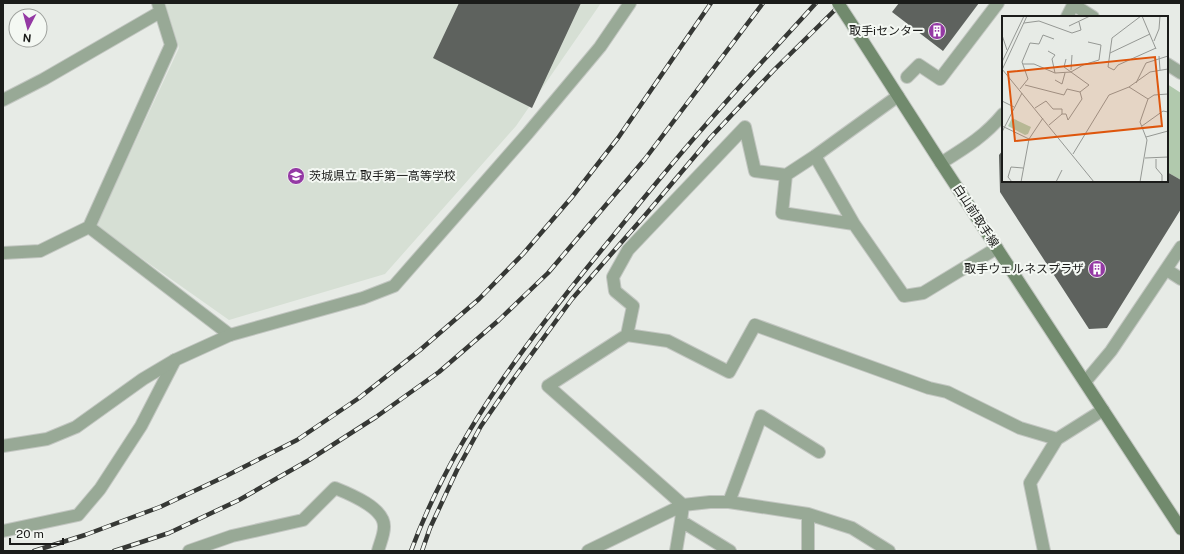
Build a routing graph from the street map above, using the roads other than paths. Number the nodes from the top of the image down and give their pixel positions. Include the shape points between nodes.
1 (630, 3) edge
2 (838, 3) edge
3 (998, 3) edge
4 (1074, 4) edge
5 (159, 8) edge
6 (1068, 16) edge
7 (1092, 16) edge
8 (1168, 65) edge
9 (1181, 73) edge
10 (907, 77) dead end
11 (898, 96) junction
12 (3, 100) edge
13 (1002, 115) edge
14 (815, 156) junction
15 (941, 163) junction
16 (786, 175) junction
17 (854, 224) junction
18 (89, 227) junction
19 (1181, 247) edge
20 (997, 248) junction
21 (3, 253) edge
22 (1167, 270) junction
23 (1181, 279) edge
24 (230, 335) junction
25 (627, 335) junction
26 (175, 360) junction
27 (1085, 382) junction
28 (1103, 410) junction
29 (1057, 439) junction
30 (3, 446) edge
31 (819, 452) dead end
32 (729, 502) junction
33 (683, 505) junction
34 (808, 514) junction
35 (681, 521) junction
36 (1181, 529) edge
37 (3, 531) edge
38 (189, 551) edge
39 (378, 551) edge
40 (588, 551) edge
41 (676, 551) edge
42 (730, 551) edge
43 (808, 551) edge
44 (889, 551) edge
45 (1044, 551) edge

1 - 24 street via 600,47 394,286 363,298
2 - 11 main road, 白山前取手線, bridge
3 - 10 street via 940,79 919,65
4 - 6 street
4 - 7 street
5 - 12 street via 44,79
5 - 18 street via 171,45
8 - 9 street
11 - 14 street
11 - 15 main road, 白山前取手線
13 - 15 street via 977,140
14 - 16 street
14 - 17 street
15 - 20 main road, 白山前取手線
16 - 17 street via 782,213
16 - 25 street via 755,171 745,127 628,250 613,277 616,291 633,306
17 - 20 street via 904,296 923,293
18 - 21 street via 40,251
18 - 24 street
19 - 22 street
20 - 27 main road, 白山前取手線
22 - 23 street
22 - 27 street via 1111,350
24 - 26 street
25 - 29 street via 668,341 729,372 755,325 929,388 947,392 1020,428
25 - 33 street via 548,386
26 - 30 street via 143,379 76,428 47,439
26 - 37 street via 140,426 100,490 78,516
27 - 28 main road, 白山前取手線
28 - 29 street
28 - 36 main road, 白山前取手線
29 - 45 street via 1030,483
31 - 32 street via 761,416
32 - 33 street
32 - 34 street
33 - 35 street
33 - 40 street
34 - 43 street
34 - 44 street via 852,528
35 - 41 street
35 - 42 street
38 - 39 street via 232,536 304,520 336,488 356,497 381,514 384,526

